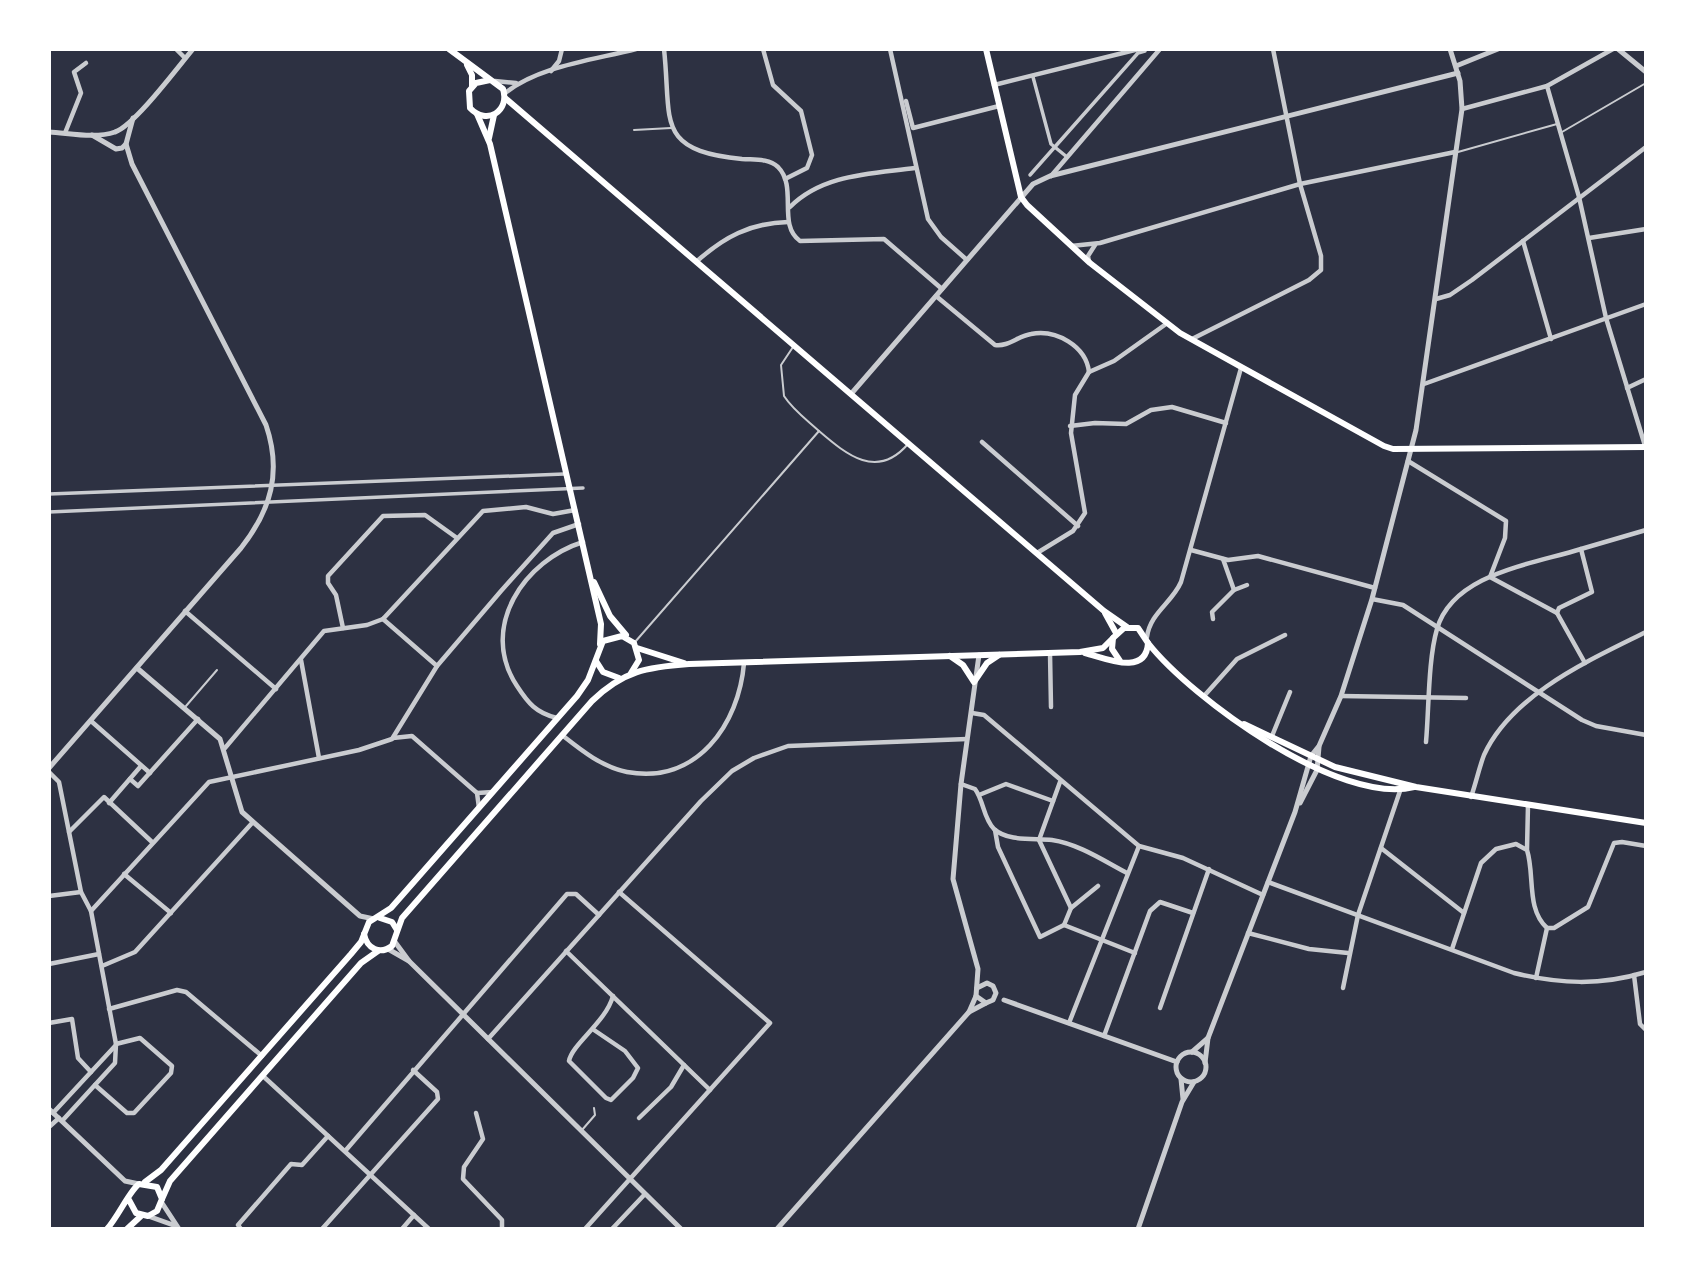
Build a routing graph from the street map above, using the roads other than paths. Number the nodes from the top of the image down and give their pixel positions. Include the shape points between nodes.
1 (176, 49) edge
2 (193, 49) edge
3 (449, 49) edge
4 (562, 49) edge
5 (636, 49) edge
6 (664, 49) edge
7 (763, 49) edge
8 (890, 49) edge
9 (985, 49) edge
10 (1160, 49) edge
11 (1273, 49) edge
12 (1450, 49) edge
13 (1498, 49) edge
14 (1616, 49) edge
15 (1131, 50) edge
16 (1142, 50) edge
17 (185, 58) junction
18 (86, 63) dead end
19 (466, 63) junction
20 (1457, 70) junction
21 (550, 72) junction
22 (1646, 72) edge
23 (1033, 77) junction
24 (492, 80) junction
25 (517, 83) junction
26 (1646, 83) edge
27 (994, 85) junction
28 (472, 86) junction
29 (1547, 86) junction
30 (505, 96) junction
31 (906, 101) dead end
32 (999, 106) junction
33 (501, 109) junction
34 (1462, 109) junction
35 (519, 112) junction
36 (477, 114) junction
37 (494, 115) junction
38 (133, 118) junction
39 (1288, 119) junction
40 (1558, 124) junction
41 (672, 128) junction
42 (634, 130) dead end
43 (49, 132) edge
44 (116, 132) junction
45 (65, 133) junction
46 (1561, 133) junction
47 (90, 135) junction
48 (127, 141) junction
49 (489, 144) junction
50 (114, 147) junction
51 (1055, 147) junction
52 (1646, 147) edge
53 (1455, 152) junction
54 (1067, 157) junction
55 (132, 164) junction
56 (915, 168) junction
57 (1030, 175) dead end
58 (1050, 176) junction
59 (785, 179) junction
60 (1300, 184) junction
61 (1021, 197) junction
62 (1579, 197) junction
63 (790, 207) junction
64 (788, 222) junction
65 (1646, 229) edge
66 (1589, 238) junction
67 (1522, 241) junction
68 (1096, 244) junction
69 (1070, 246) junction
70 (967, 260) junction
71 (695, 262) junction
72 (1090, 263) junction
73 (942, 289) junction
74 (936, 296) junction
75 (1436, 299) junction
76 (1646, 304) edge
77 (1606, 318) junction
78 (1166, 324) junction
79 (1551, 339) junction
80 (1191, 340) junction
81 (794, 346) junction
82 (1241, 368) junction
83 (1089, 372) junction
84 (1646, 379) edge
85 (1424, 384) junction
86 (1628, 388) junction
87 (851, 394) junction
88 (1226, 423) junction
89 (1070, 426) junction
90 (819, 431) junction
91 (982, 442) dead end
92 (908, 443) junction
93 (1646, 448) edge
94 (1411, 449) junction
95 (1408, 461) junction
96 (568, 473) junction
97 (273, 484) junction
98 (571, 488) junction
99 (583, 488) dead end
100 (49, 494) edge
101 (269, 503) junction
102 (576, 510) junction
103 (49, 512) edge
104 (579, 524) junction
105 (1079, 526) junction
106 (1646, 530) edge
107 (457, 538) junction
108 (583, 542) junction
109 (1191, 550) junction
110 (1581, 550) junction
111 (1037, 553) junction
112 (1223, 559) junction
113 (589, 567) junction
114 (1490, 577) junction
115 (1247, 585) dead end
116 (1375, 588) junction
117 (1234, 590) junction
118 (1372, 599) junction
119 (185, 611) junction
120 (1104, 611) junction
121 (1557, 613) junction
122 (383, 619) junction
123 (1213, 619) dead end
124 (1128, 627) junction
125 (343, 628) junction
126 (1437, 629) junction
127 (1646, 632) edge
128 (1114, 635) junction
129 (1285, 635) dead end
130 (1147, 640) junction
131 (633, 643) junction
132 (599, 646) junction
133 (1050, 652) junction
134 (1080, 652) junction
135 (1000, 654) junction
136 (980, 655) junction
137 (950, 656) junction
138 (1142, 659) junction
139 (301, 660) junction
140 (596, 660) junction
141 (1161, 660) junction
142 (1120, 661) junction
143 (744, 663) junction
144 (1585, 663) junction
145 (689, 664) junction
146 (437, 666) junction
147 (137, 668) junction
148 (217, 670) dead end
149 (981, 672) junction
150 (629, 675) junction
151 (621, 678) junction
152 (974, 682) junction
153 (276, 690) junction
154 (1290, 692) dead end
155 (1537, 692) junction
156 (1204, 696) junction
157 (1341, 696) junction
158 (1430, 698) junction
159 (1466, 698) dead end
160 (1051, 707) dead end
161 (185, 708) junction
162 (972, 713) junction
163 (558, 718) junction
164 (198, 719) junction
165 (91, 721) junction
166 (1244, 724) junction
167 (562, 735) junction
168 (1646, 735) edge
169 (1272, 736) junction
170 (392, 738) junction
171 (968, 739) junction
172 (1426, 742) dead end
173 (1320, 746) junction
174 (225, 748) junction
175 (1311, 756) junction
176 (318, 758) junction
177 (1320, 760) junction
178 (141, 766) junction
179 (1308, 766) junction
180 (49, 770) edge
181 (1317, 770) junction
182 (150, 773) junction
183 (232, 777) junction
184 (130, 779) junction
185 (1060, 782) junction
186 (961, 784) junction
187 (1416, 787) junction
188 (1400, 791) junction
189 (494, 792) junction
190 (477, 793) junction
191 (979, 795) junction
192 (1471, 797) junction
193 (1053, 801) junction
194 (109, 803) junction
195 (1528, 805) junction
196 (479, 809) junction
197 (1295, 811) junction
198 (253, 822) junction
199 (1646, 823) edge
200 (995, 830) junction
201 (69, 832) junction
202 (1039, 840) junction
203 (152, 842) junction
204 (1139, 846) junction
205 (1646, 846) edge
206 (1381, 848) junction
207 (1527, 850) junction
208 (1209, 869) junction
209 (1127, 873) junction
210 (124, 874) junction
211 (1268, 882) junction
212 (1098, 886) dead end
213 (81, 891) junction
214 (619, 892) junction
215 (1263, 895) junction
216 (49, 896) edge
217 (1071, 908) junction
218 (91, 911) junction
219 (171, 913) junction
220 (1193, 913) junction
221 (1464, 914) junction
222 (599, 915) junction
223 (1358, 915) junction
224 (360, 916) junction
225 (376, 919) junction
226 (1064, 925) junction
227 (1547, 928) junction
228 (397, 930) junction
229 (364, 933) junction
230 (1248, 933) junction
231 (1101, 940) junction
232 (395, 942) junction
233 (388, 949) junction
234 (1452, 950) junction
235 (378, 951) junction
236 (566, 951) junction
237 (1135, 953) junction
238 (1348, 953) junction
239 (99, 954) junction
240 (409, 961) junction
241 (49, 964) edge
242 (102, 966) junction
243 (978, 970) junction
244 (1646, 972) edge
245 (1634, 975) junction
246 (1536, 978) junction
247 (993, 986) junction
248 (977, 988) junction
249 (1343, 988) dead end
250 (613, 996) junction
251 (976, 996) junction
252 (1004, 1000) junction
253 (988, 1002) junction
254 (1160, 1008) dead end
255 (109, 1009) junction
256 (969, 1012) junction
257 (464, 1015) junction
258 (49, 1023) edge
259 (1069, 1023) junction
260 (594, 1030) junction
261 (1646, 1030) edge
262 (1104, 1037) junction
263 (1208, 1038) junction
264 (488, 1039) junction
265 (116, 1044) junction
266 (1191, 1052) junction
267 (262, 1056) junction
268 (1177, 1062) junction
269 (1206, 1063) junction
270 (684, 1065) junction
271 (413, 1070) junction
272 (91, 1072) junction
273 (263, 1076) junction
274 (1181, 1079) junction
275 (1194, 1082) junction
276 (95, 1085) junction
277 (710, 1090) junction
278 (1182, 1102) junction
279 (594, 1108) dead end
280 (51, 1111) edge
281 (476, 1113) dead end
282 (639, 1118) dead end
283 (60, 1119) junction
284 (49, 1127) edge
285 (581, 1131) junction
286 (328, 1136) junction
287 (346, 1150) junction
288 (371, 1173) junction
289 (631, 1180) junction
290 (125, 1181) junction
291 (142, 1183) junction
292 (645, 1194) junction
293 (129, 1197) junction
294 (162, 1201) junction
295 (414, 1215) junction
296 (145, 1216) junction
297 (177, 1228) edge
298 (107, 1229) edge
299 (127, 1229) edge
300 (240, 1229) edge
301 (323, 1229) edge
302 (402, 1229) edge
303 (429, 1229) edge
304 (502, 1229) edge
305 (585, 1229) edge
306 (612, 1229) edge
307 (681, 1229) edge
308 (777, 1229) edge
309 (1138, 1229) edge

1 - 17 street
2 - 17 street
3 - 19 main road
4 - 21 street
5 - 21 street
6 - 41 street
7 - 59 street via 773,85 800,111 812,155 801,173
8 - 56 street
9 - 27 main road
10 - 54 street
11 - 39 street
12 - 20 street
13 - 20 street
14 - 22 street
14 - 29 street
15 - 16 street
15 - 23 street
16 - 51 street
17 - 38 street
18 - 45 street via 74,72 81,93
19 - 24 main road
19 - 28 main road
20 - 34 street
20 - 39 street
21 - 25 street
23 - 27 street
23 - 51 street
24 - 25 street
24 - 28 main road
24 - 30 main road
25 - 30 street
26 - 46 lane
27 - 32 main road
28 - 36 main road via 468,103
29 - 34 street
29 - 40 street
30 - 33 main road
30 - 35 main road
31 - 32 street via 913,128
32 - 61 main road
33 - 35 main road
33 - 37 main road
34 - 53 street
35 - 71 main road
36 - 37 main road
36 - 49 main road
37 - 49 main road
38 - 44 street
38 - 48 street
39 - 58 street
39 - 60 street
40 - 46 street
40 - 53 lane
41 - 42 lane
41 - 59 street via 678,140 692,150 766,160
43 - 45 street
44 - 47 street
44 - 48 street
44 - 50 street via 110,140
45 - 47 street
46 - 62 street
47 - 50 street
48 - 50 street
48 - 55 street
49 - 96 main road
50 - 55 street
51 - 54 street
51 - 57 street
52 - 62 street
53 - 60 street
53 - 75 street
54 - 58 street
55 - 97 street via 267,425 274,454
56 - 63 street via 833,181
56 - 70 street via 928,219
58 - 61 street
59 - 63 street
60 - 68 street
60 - 80 street via 1321,270
61 - 69 main road
61 - 70 street
62 - 66 street
62 - 67 street
63 - 64 street
64 - 71 street via 761,223 721,240
64 - 73 street via 794,237 806,243 884,239
65 - 66 street
66 - 77 street
67 - 75 street via 1455,292
67 - 79 street
68 - 69 street
68 - 72 street via 1088,256
69 - 72 main road
70 - 73 street
71 - 81 main road
72 - 78 main road
73 - 74 street
74 - 83 street via 999,346 1032,333 1054,335 1078,349
74 - 87 street
75 - 85 street
76 - 77 street
77 - 79 street
77 - 86 street
78 - 80 main road
78 - 83 street via 1114,361
79 - 85 street
80 - 82 main road
81 - 87 main road
81 - 90 lane via 780,365 782,391
82 - 88 street
82 - 94 main road via 1384,446
83 - 89 street via 1075,396
84 - 86 street
85 - 94 street
86 - 93 street
87 - 92 main road
88 - 89 street via 1172,407 1151,410 1126,424
88 - 109 street
89 - 105 street via 1085,502
90 - 92 lane via 864,462 891,460
90 - 131 lane
91 - 105 street
92 - 111 main road
93 - 94 main road
94 - 95 street
95 - 114 street via 1506,521 1505,538
95 - 116 street
96 - 97 street
96 - 98 main road
97 - 100 street
97 - 101 street
98 - 99 street
98 - 101 street
98 - 102 main road
101 - 103 street
101 - 119 street via 253,533
102 - 104 main road
102 - 107 street via 553,514 526,507 488,509
104 - 108 main road
104 - 146 street via 554,533
105 - 111 street
106 - 110 street
107 - 122 street
107 - 125 street via 425,516 390,514 377,519 328,576
108 - 113 main road
108 - 163 street via 554,553 532,572 511,603 505,622 506,659 513,679 528,704 541,714
109 - 112 street
109 - 130 street via 1178,590 1148,628
110 - 114 street
110 - 121 street via 1592,592
111 - 120 main road
112 - 116 street via 1258,556
112 - 117 street
113 - 131 main road via 610,616
113 - 132 main road via 602,637
114 - 121 street
114 - 126 street via 1455,598
115 - 117 street
116 - 118 street
117 - 123 street via 1213,610
118 - 126 street via 1403,605
118 - 157 street
119 - 147 street
119 - 153 street
120 - 124 main road
120 - 128 main road
121 - 144 street
122 - 125 street
122 - 146 street
124 - 128 main road
124 - 130 main road via 1138,628
125 - 139 street via 324,631
126 - 155 street
126 - 158 street
127 - 144 street
128 - 134 main road via 1103,648
128 - 142 main road via 1112,649
129 - 156 street via 1237,659
130 - 138 main road
130 - 141 main road
131 - 132 main road via 615,635
131 - 145 main road
131 - 150 main road via 637,666
132 - 140 main road
133 - 134 main road
133 - 135 main road
133 - 160 street
134 - 142 main road
135 - 136 main road
135 - 149 main road
136 - 137 main road
136 - 149 main road
136 - 152 street
137 - 143 main road
137 - 152 main road
138 - 141 main road
138 - 142 main road
139 - 153 street
139 - 176 street
140 - 151 main road via 603,672
140 - 163 main road via 580,691
141 - 156 main road
143 - 145 main road
143 - 167 street via 741,693 727,724 705,751 682,765 628,772 601,762
144 - 155 street
145 - 150 main road
146 - 170 street
147 - 161 street
147 - 165 street
148 - 161 lane
149 - 152 main road
150 - 151 main road
151 - 167 main road
152 - 162 street
153 - 174 street
154 - 169 street
155 - 168 street via 1596,726
155 - 192 street via 1495,737 1484,755
156 - 166 main road
157 - 158 street
157 - 173 street
158 - 159 street
158 - 172 street
161 - 164 street
162 - 171 street
162 - 185 street via 984,715
163 - 189 main road
164 - 174 street
164 - 182 street
165 - 178 street
165 - 180 street
166 - 169 main road
166 - 179 main road
167 - 228 main road via 402,918
169 - 175 main road
170 - 176 street
170 - 190 street via 412,736
171 - 186 street
171 - 214 street via 804,744 754,758 715,785
173 - 175 street
173 - 177 street
174 - 183 street
175 - 177 main road
175 - 179 street
176 - 183 street
177 - 181 street
177 - 187 main road
178 - 182 street
178 - 184 street
179 - 181 main road
179 - 197 street
180 - 201 street via 60,782
181 - 188 main road
181 - 197 street
182 - 184 street via 138,786
183 - 198 street via 239,807
183 - 203 street via 204,785
184 - 194 street
185 - 193 street
185 - 204 street
186 - 191 street
186 - 243 street via 953,879
187 - 188 main road
187 - 192 main road
188 - 206 street
189 - 190 street
189 - 196 main road
190 - 196 street
191 - 193 street via 1006,785
191 - 200 street
192 - 195 main road
193 - 202 street
194 - 201 street via 104,797
194 - 203 street
195 - 199 main road
195 - 207 street
196 - 225 main road
197 - 211 street
198 - 219 street
198 - 224 street
200 - 202 street
200 - 226 street via 998,847 1040,937
201 - 213 street
202 - 209 street via 1074,847
202 - 217 street
203 - 210 street
204 - 208 street
204 - 209 street
205 - 227 street via 1614,843 1588,907
206 - 221 street
206 - 223 street
207 - 221 street via 1516,844 1496,849 1481,863
207 - 227 street via 1534,902 1539,921
208 - 215 street
208 - 220 street
209 - 231 street
210 - 218 street
210 - 219 street
211 - 215 street
211 - 223 street
212 - 217 street
213 - 216 street
213 - 218 street
214 - 222 street
214 - 277 street via 770,1023
215 - 230 street
217 - 226 street
218 - 239 street
219 - 242 street via 135,952
220 - 237 street via 1160,902 1150,911
220 - 254 street
221 - 234 street
222 - 236 street
222 - 257 street via 576,894 567,894
223 - 234 street
223 - 238 street
224 - 225 street
224 - 229 street
225 - 228 main road via 388,919
225 - 229 main road
226 - 231 street
227 - 246 street
228 - 232 main road
229 - 235 main road via 367,943
229 - 267 main road
230 - 238 street via 1309,949
230 - 263 street
231 - 237 street
231 - 259 street
232 - 233 main road
232 - 240 street
233 - 235 main road
233 - 240 street
234 - 246 street
235 - 273 main road via 361,963
236 - 250 street
236 - 264 street
237 - 262 street
238 - 249 street
239 - 241 street
239 - 242 street
240 - 257 street
242 - 255 street
243 - 247 street
243 - 248 street
244 - 245 street
245 - 246 street via 1572,983
245 - 261 street via 1640,1024
247 - 248 street via 983,983
247 - 252 street
247 - 253 street via 995,996
248 - 251 street
250 - 260 street
250 - 270 street
251 - 253 street
251 - 256 street
252 - 253 street
252 - 259 street
253 - 256 street
255 - 265 street
255 - 267 street via 177,990 186,992
256 - 308 street
257 - 264 street
257 - 271 street
258 - 272 street via 72,1019 78,1058
259 - 262 street
260 - 260 street via 569,1061 611,1100 638,1068 625,1051
262 - 268 street
263 - 266 street
263 - 269 street
264 - 285 street
265 - 272 street
265 - 276 street via 115,1063
265 - 276 street via 140,1038 172,1066 171,1073 134,1113 127,1114
266 - 268 street
266 - 269 street
267 - 291 main road via 161,1170
268 - 274 street
269 - 275 street via 1203,1077
270 - 277 street
270 - 282 street via 671,1087
271 - 287 street
271 - 288 street via 437,1092 438,1099
272 - 280 street
273 - 286 street
273 - 294 main road via 170,1181
274 - 275 street
274 - 278 street
275 - 278 street
276 - 283 street
277 - 289 street
278 - 309 street
279 - 285 lane via 595,1115
280 - 283 street
281 - 304 street via 483,1139 464,1167 464,1179 502,1220
283 - 284 street
283 - 290 street
285 - 289 street
286 - 287 street
286 - 300 street via 302,1165 291,1164 238,1225
287 - 288 street
288 - 295 street
288 - 301 street
289 - 292 street
289 - 305 street
290 - 291 street
290 - 293 street
291 - 293 main road
291 - 294 main road via 157,1187
292 - 306 street
292 - 307 street
293 - 296 main road via 132,1210
293 - 298 main road
294 - 296 main road via 157,1212
294 - 297 street
295 - 302 street
295 - 303 street
296 - 297 street
296 - 299 main road

